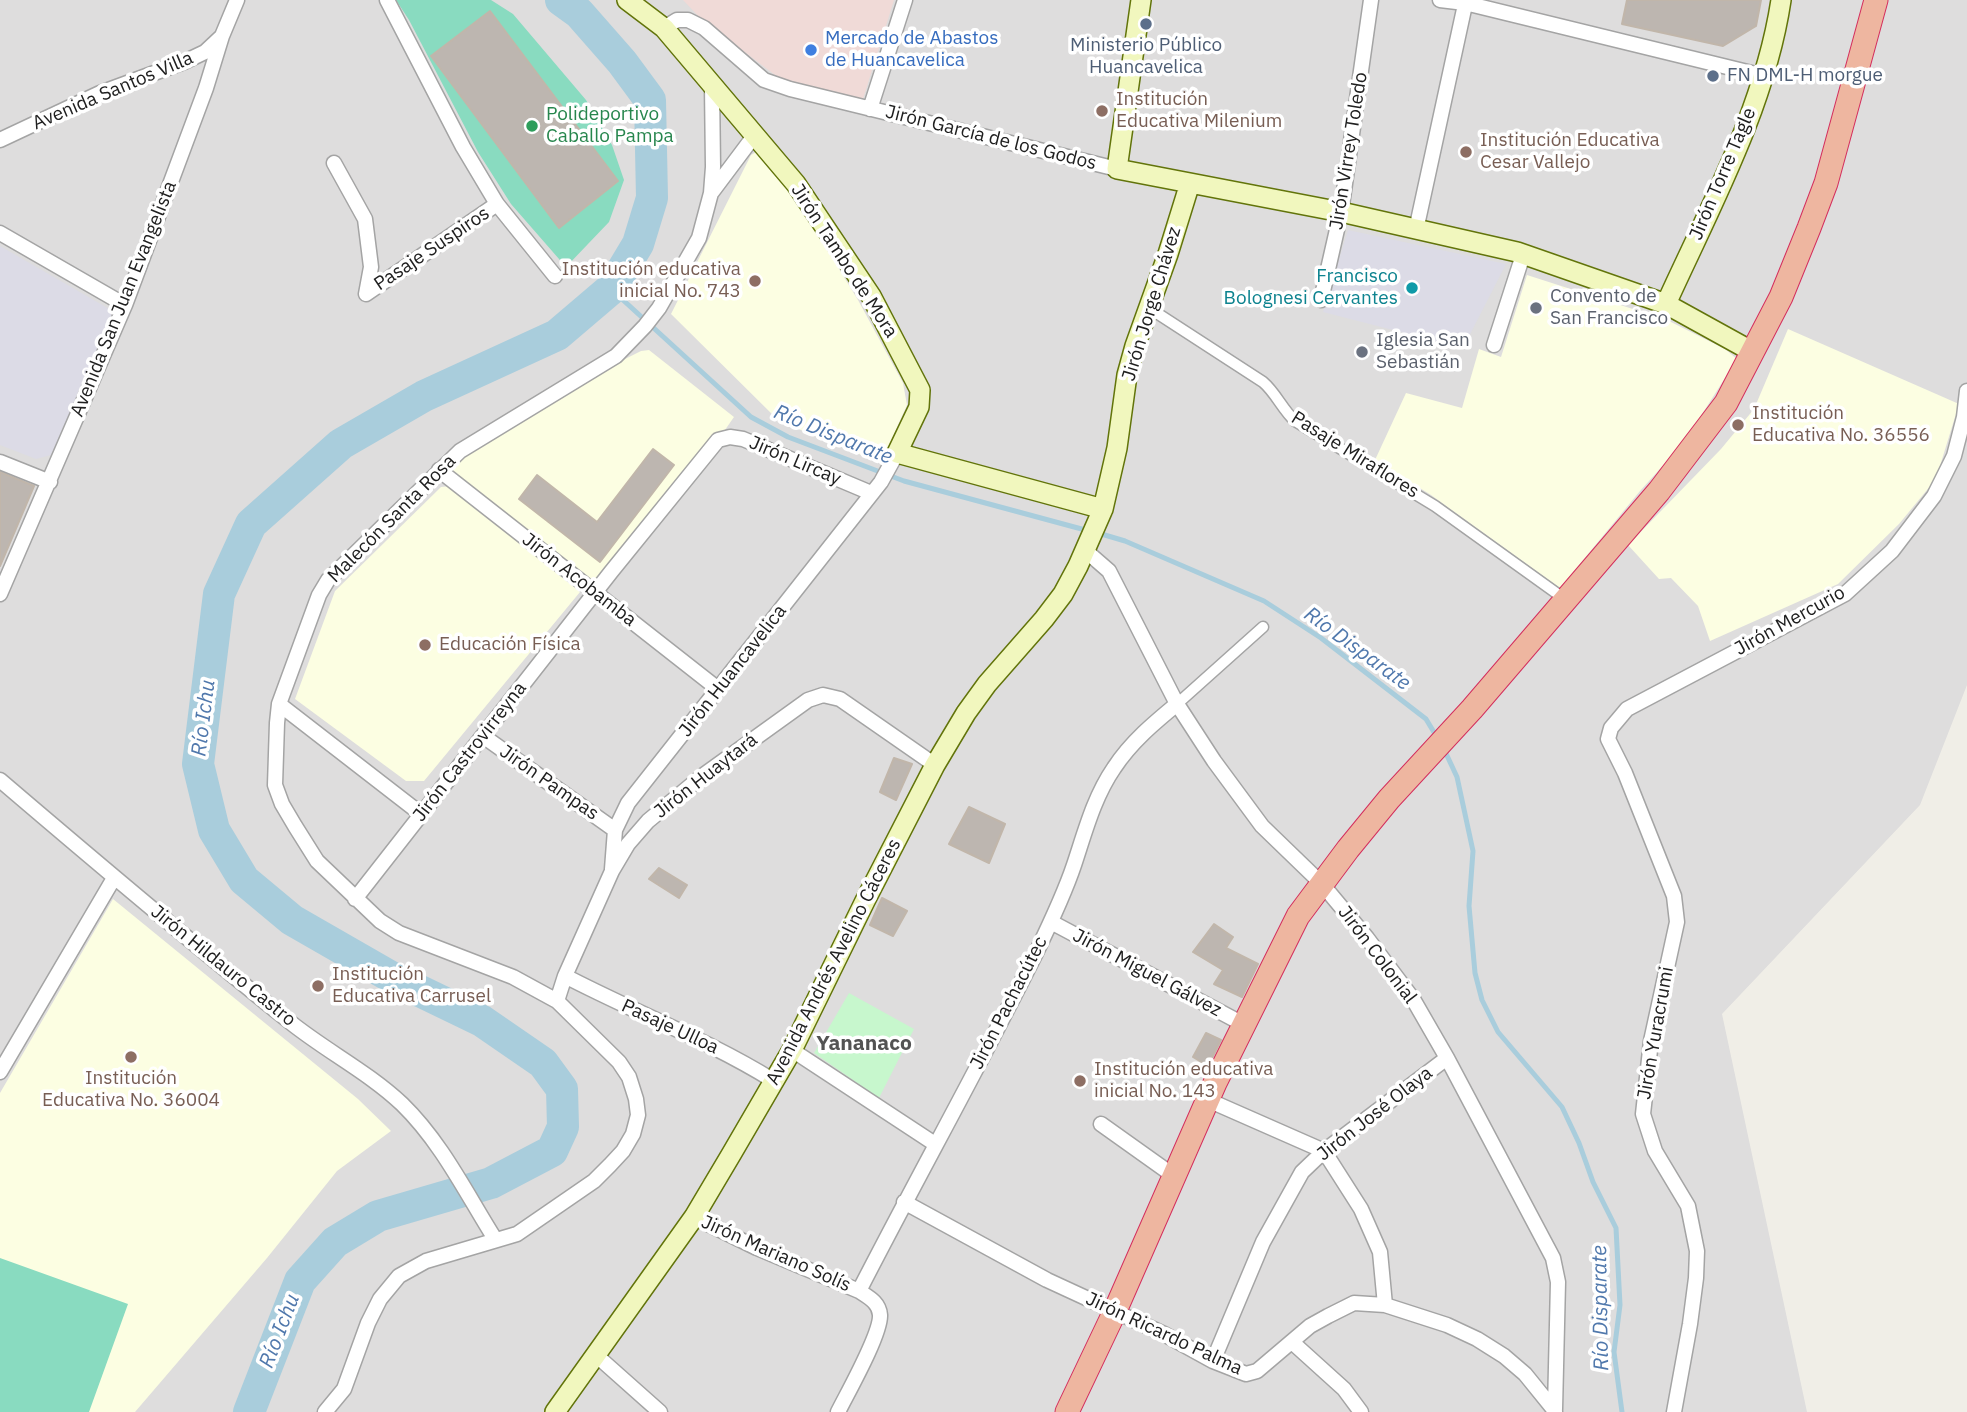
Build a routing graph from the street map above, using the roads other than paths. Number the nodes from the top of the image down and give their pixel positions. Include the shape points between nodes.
1 (237, 0) edge
2 (387, 0) edge
3 (627, 0) edge
4 (905, 0) edge
5 (1141, 0) edge
6 (1371, 0) edge
7 (1440, 0) edge
8 (1781, 0) edge
9 (1876, 0) edge
10 (1465, 2) edge
11 (664, 28) junction
12 (222, 36) junction
13 (1764, 76) junction
14 (712, 87) junction
15 (870, 109) junction
16 (754, 136) junction
17 (0, 140) edge
18 (334, 163) dead end
19 (1116, 169) junction
20 (1190, 183) junction
21 (711, 193) junction
22 (497, 204) junction
23 (1341, 212) junction
24 (1416, 230) junction
25 (0, 233) edge
26 (1523, 255) junction
27 (555, 276) dead end
28 (1321, 300) dead end
29 (1666, 304) junction
30 (125, 305) junction
31 (1149, 308) junction
32 (1494, 345) dead end
33 (1753, 352) junction
34 (1967, 391) edge
35 (718, 440) joint
36 (893, 461) junction
37 (0, 462) edge
38 (439, 470) junction
39 (50, 482) junction
40 (876, 488) junction
41 (1102, 515) junction
42 (1087, 548) junction
43 (595, 593) junction
44 (0, 594) edge
45 (1566, 600) junction
46 (1263, 627) dead end
47 (718, 689) junction
48 (279, 704) junction
49 (1177, 704) junction
50 (483, 736) junction
51 (1608, 739) joint
52 (935, 765) junction
53 (0, 780) edge
54 (421, 814) junction
55 (615, 830) junction
56 (612, 871) junction
57 (114, 878) junction
58 (1322, 884) junction
59 (355, 900) junction
60 (1051, 922) junction
61 (565, 976) junction
62 (557, 1001) junction
63 (1242, 1024) junction
64 (792, 1049) junction
65 (1447, 1058) junction
66 (0, 1072) edge
67 (774, 1081) junction
68 (1208, 1100) junction
69 (1101, 1124) dead end
70 (935, 1144) junction
71 (1324, 1151) junction
72 (1174, 1176) junction
73 (904, 1202) junction
74 (694, 1217) junction
75 (492, 1234) junction
76 (859, 1291) junction
77 (1385, 1305) junction
78 (1115, 1311) junction
79 (1292, 1342) junction
80 (597, 1356) junction
81 (1213, 1361) junction
82 (1555, 1410) edge
83 (325, 1412) edge
84 (555, 1412) edge
85 (660, 1412) edge
86 (838, 1412) edge
87 (1067, 1412) edge
88 (1362, 1412) edge
89 (1674, 1412) edge

1 - 12 street, Avenida San Juan Evangelista
2 - 22 street
3 - 11 main road
4 - 15 street
5 - 19 main road
6 - 23 street, Jirón Virrey Toledo
7 - 10 street
8 - 13 main road, Jirón Torre Tagle
9 - 33 highway via 1826,183 1781,297
10 - 13 street
10 - 24 street
11 - 14 main road
11 - 15 street, Jirón García de los Godos via 688,20 704,28 764,80
12 - 17 street, Avenida Santos Villa via 205,52 184,62 100,93
12 - 30 street, Avenida San Juan Evangelista
13 - 29 main road, Jirón Torre Tagle
14 - 16 main road, Jirón Tambo de Mora
14 - 21 street
15 - 19 street, Jirón García de los Godos
16 - 21 street
16 - 36 main road, Jirón Tambo de Mora via 824,224 871,296 920,390 919,407
18 - 22 street, Pasaje Suspiros via 365,219 371,267 366,294
19 - 20 main road, Jirón García de los Godos
20 - 23 main road, Jirón García de los Godos
20 - 31 main road, Jirón Jorge Chávez
21 - 38 street, Malecón Santa Rosa via 699,238 659,308 627,346
22 - 27 street
23 - 24 main road, Jirón García de los Godos
23 - 28 street, Jirón Virrey Toledo
24 - 26 main road, Jirón García de los Godos
25 - 30 street
26 - 29 main road, Jirón García de los Godos
26 - 32 street
29 - 33 main road, Jirón García de los Godos
30 - 39 street, Avenida San Juan Evangelista
31 - 41 main road, Jirón Jorge Chávez via 1127,375
31 - 45 street, Pasaje Miraflores via 1263,382 1295,421 1435,506
33 - 45 highway via 1726,403
34 - 51 street, Jirón Mercurio via 1954,456 1934,496 1892,551 1844,594 1627,709
35 - 40 street, Jirón Lircay via 743,439
35 - 43 street, Jirón Castrovirreyna
36 - 40 street, Jirón Huancavelica
36 - 41 main road
37 - 39 street
38 - 43 street, Jirón Acobamba
38 - 48 street, Malecón Santa Rosa via 328,580
39 - 44 street, Avenida San Juan Evangelista
40 - 47 street, Jirón Huancavelica
41 - 42 main road, Avenida Andrés Avelino Cáceres
42 - 49 street, Jirón Colonial via 1109,571
42 - 52 main road, Avenida Andrés Avelino Cáceres via 1063,594 986,684
43 - 47 street, Jirón Acobamba
43 - 50 street, Jirón Castrovirreyna
45 - 58 highway
46 - 49 street, Jirón Pachacútec
47 - 55 street, Jirón Huancavelica via 628,803
48 - 54 street
48 - 59 street, Malecón Santa Rosa via 275,785 282,804 317,861
49 - 58 street, Jirón Colonial via 1262,826
49 - 60 street, Jirón Pachacútec via 1142,733 1113,769 1084,830
50 - 54 street, Jirón Castrovirreyna
50 - 55 street, Jirón Pampas
51 - 89 street, Jirón Yuracrumi via 1674,896 1677,922 1651,1041 1643,1114 1655,1151 1688,1206 1697,1251
52 - 56 street, Jirón Huaytará via 840,699 816,697 701,777 648,821
52 - 64 main road, Avenida Andrés Avelino Cáceres
53 - 57 street, Jirón Hildauro Castro
54 - 59 street, Jirón Castrovirreyna
55 - 56 street, Jirón Huancavelica
56 - 61 street, Jirón Huaytará
57 - 66 street
57 - 75 street, Jirón Hildauro Castro via 293,1024 403,1105 444,1153
58 - 63 highway via 1298,916
58 - 65 street, Jirón Colonial via 1413,999
59 - 62 street, Malecón Santa Rosa via 399,933 513,977
60 - 63 street, Jirón Miguel Gálvez
60 - 70 street, Jirón Pachacútec
61 - 62 street, Jirón Huaytará
61 - 67 street, Pasaje Ulloa
62 - 75 street, Malecón Santa Rosa via 629,1077 638,1115 633,1134 594,1181 517,1234
63 - 68 highway
64 - 67 main road, Avenida Andrés Avelino Cáceres
64 - 70 street
65 - 71 street, Jirón José Olaya
65 - 82 street, Jirón Colonial via 1553,1258 1559,1282
67 - 74 main road, Avenida Andrés Avelino Cáceres
68 - 71 street
68 - 72 highway
69 - 72 street
70 - 73 street, Jirón Pachacútec
71 - 77 street via 1361,1209 1381,1252
71 - 81 street, Jirón José Olaya via 1302,1172 1263,1242
72 - 78 highway
73 - 76 street, Jirón Pachacútec
73 - 78 street, Jirón Ricardo Palma via 1047,1280
74 - 76 street, Jirón Mariano Solís
74 - 80 main road, Avenida Andrés Avelino Cáceres
75 - 83 street, Malecón Santa Rosa via 399,1276 380,1298 344,1389
76 - 86 street via 875,1301 880,1314
77 - 79 street, Jirón Ricardo Palma via 1354,1303 1310,1326
77 - 82 street, Jirón Ricardo Palma via 1477,1339 1525,1374
78 - 81 street, Jirón Ricardo Palma
78 - 87 highway
79 - 81 street, Jirón Ricardo Palma via 1257,1371 1246,1374
79 - 88 street via 1344,1389
80 - 84 main road, Avenida Andrés Avelino Cáceres
80 - 85 street

